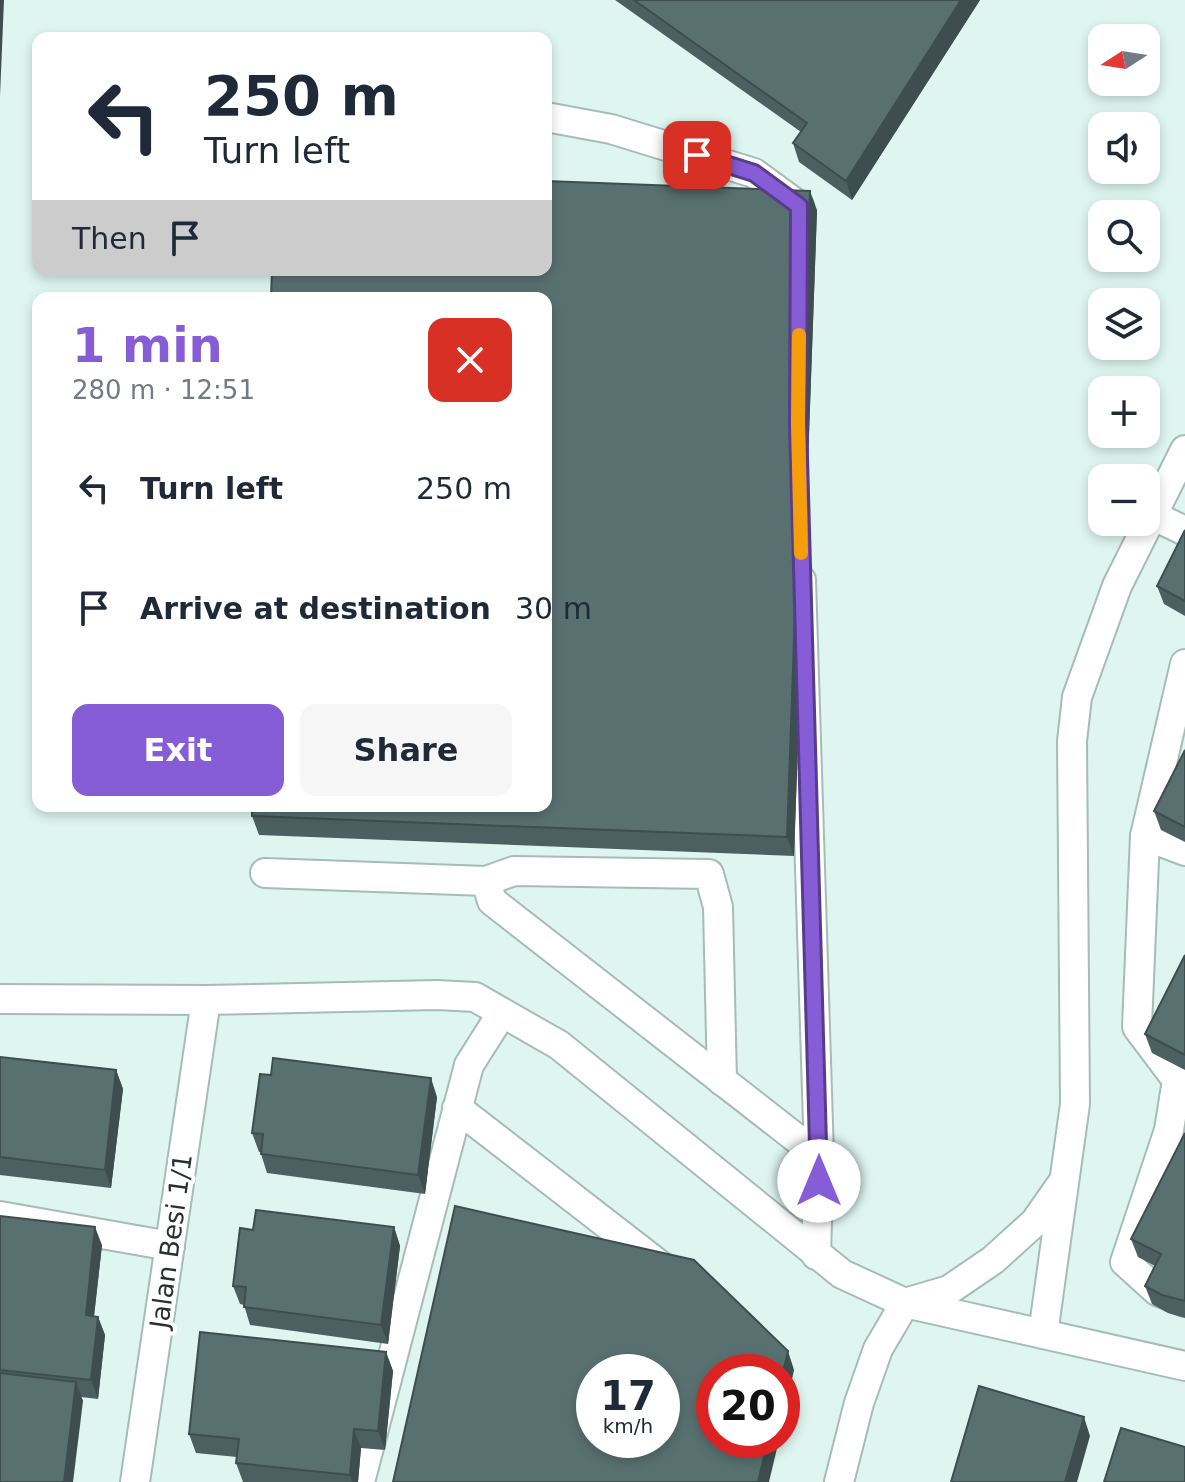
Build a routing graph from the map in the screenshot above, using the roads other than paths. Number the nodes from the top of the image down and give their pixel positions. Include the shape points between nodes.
1 (552, 118) edge
2 (800, 241) edge
3 (1185, 450) edge
4 (1160, 499) edge
5 (1160, 519) edge
6 (1185, 531) edge
7 (1142, 536) edge
8 (801, 554) edge
9 (1185, 664) edge
10 (1145, 836) junction
11 (1185, 851) edge
12 (265, 873) dead end
13 (486, 881) junction
14 (0, 999) edge
15 (206, 1000) junction
16 (502, 1013) junction
17 (1137, 1027) junction
18 (1185, 1052) edge
19 (722, 1081) junction
20 (457, 1108) junction
21 (819, 1156) junction
22 (1066, 1178) junction
23 (0, 1216) edge
24 (170, 1246) junction
25 (816, 1255) junction
26 (690, 1289) edge
27 (1185, 1302) edge
28 (905, 1303) junction
29 (1043, 1334) junction
30 (1185, 1366) edge
31 (135, 1482) edge
32 (360, 1482) edge
33 (839, 1482) edge

1 - 2 street via 611,129 754,173 799,206
3 - 4 street
5 - 6 street
7 - 22 street via 1117,586 1077,697 1072,741 1075,1104
8 - 21 street
9 - 10 street
10 - 11 street
10 - 17 street
12 - 13 street
13 - 19 street via 492,901
13 - 19 street via 514,871 709,874 718,907
14 - 15 street
15 - 16 street via 437,995 475,997
15 - 24 street, Jalan Besi 1/1
16 - 20 street via 469,1065
16 - 25 street via 559,1045
17 - 18 street
17 - 27 street via 1177,1080 1169,1130 1125,1262 1157,1291
19 - 21 street
20 - 26 street
20 - 32 street
21 - 25 street
22 - 28 street via 1035,1222 993,1260 949,1290
22 - 29 street
23 - 24 street
24 - 31 street, Jalan Besi 1/1
25 - 28 street via 842,1274
28 - 29 street
28 - 33 street via 878,1349
29 - 30 street

